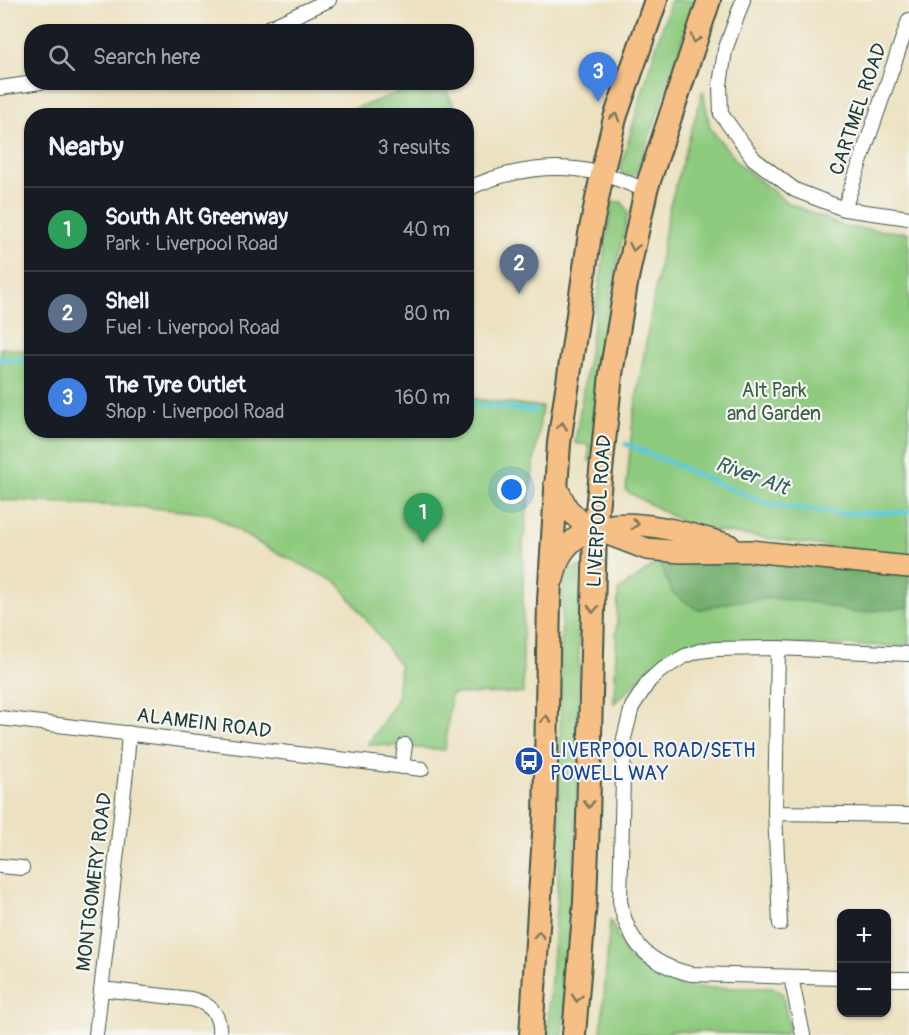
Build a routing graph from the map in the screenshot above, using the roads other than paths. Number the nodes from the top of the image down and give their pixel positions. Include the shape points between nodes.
1 (329, 0) edge
2 (656, 0) edge
3 (709, 0) edge
4 (743, 0) edge
5 (909, 20) edge
6 (277, 24) edge
7 (24, 84) edge
8 (0, 88) edge
9 (602, 174) junction
10 (474, 187) edge
11 (646, 190) junction
12 (844, 210) junction
13 (909, 218) edge
14 (555, 484) junction
15 (595, 529) junction
16 (909, 567) edge
17 (549, 589) junction
18 (778, 648) junction
19 (909, 654) edge
20 (0, 718) edge
21 (129, 733) junction
22 (405, 745) dead end
23 (402, 767) junction
24 (422, 769) dead end
25 (775, 813) junction
26 (909, 815) edge
27 (0, 866) edge
28 (22, 868) dead end
29 (780, 924) dead end
30 (791, 977) junction
31 (837, 978) edge
32 (891, 979) edge
33 (909, 979) edge
34 (101, 989) junction
35 (96, 1035) edge
36 (219, 1035) edge
37 (531, 1035) edge
38 (574, 1035) edge
39 (803, 1035) edge

1 - 6 street
9 -> 2 highway via 615,118
3 -> 11 highway, LIVERPOOL ROAD
4 - 12 street via 725,50 721,114 754,159 795,190
5 - 12 street, CARTMEL ROAD
7 - 8 street
9 - 10 street via 560,168 534,170
9 - 11 street
14 -> 9 highway
11 -> 15 highway, LIVERPOOL ROAD via 611,374
12 - 13 street
14 - 15 main road via 574,516
14 - 17 highway
15 - 16 main road via 646,525 750,551
15 - 17 main road via 580,536 560,557
15 -> 38 highway, LIVERPOOL ROAD via 585,901
37 -> 17 highway via 545,819
18 - 19 street
18 - 25 street
18 - 30 street via 699,651 660,670 640,693 624,738 620,901 637,945 667,967 691,974
20 - 21 street, ALAMEIN ROAD
21 - 23 street, ALAMEIN ROAD
21 - 34 street, MONTGOMERY ROAD
22 - 23 street
23 - 24 street, ALAMEIN ROAD
25 - 26 street
25 - 29 street
27 - 28 street
30 - 31 street
30 - 39 street
32 - 33 street
34 - 35 street, MONTGOMERY ROAD
34 - 36 street via 203,1003 217,1016

